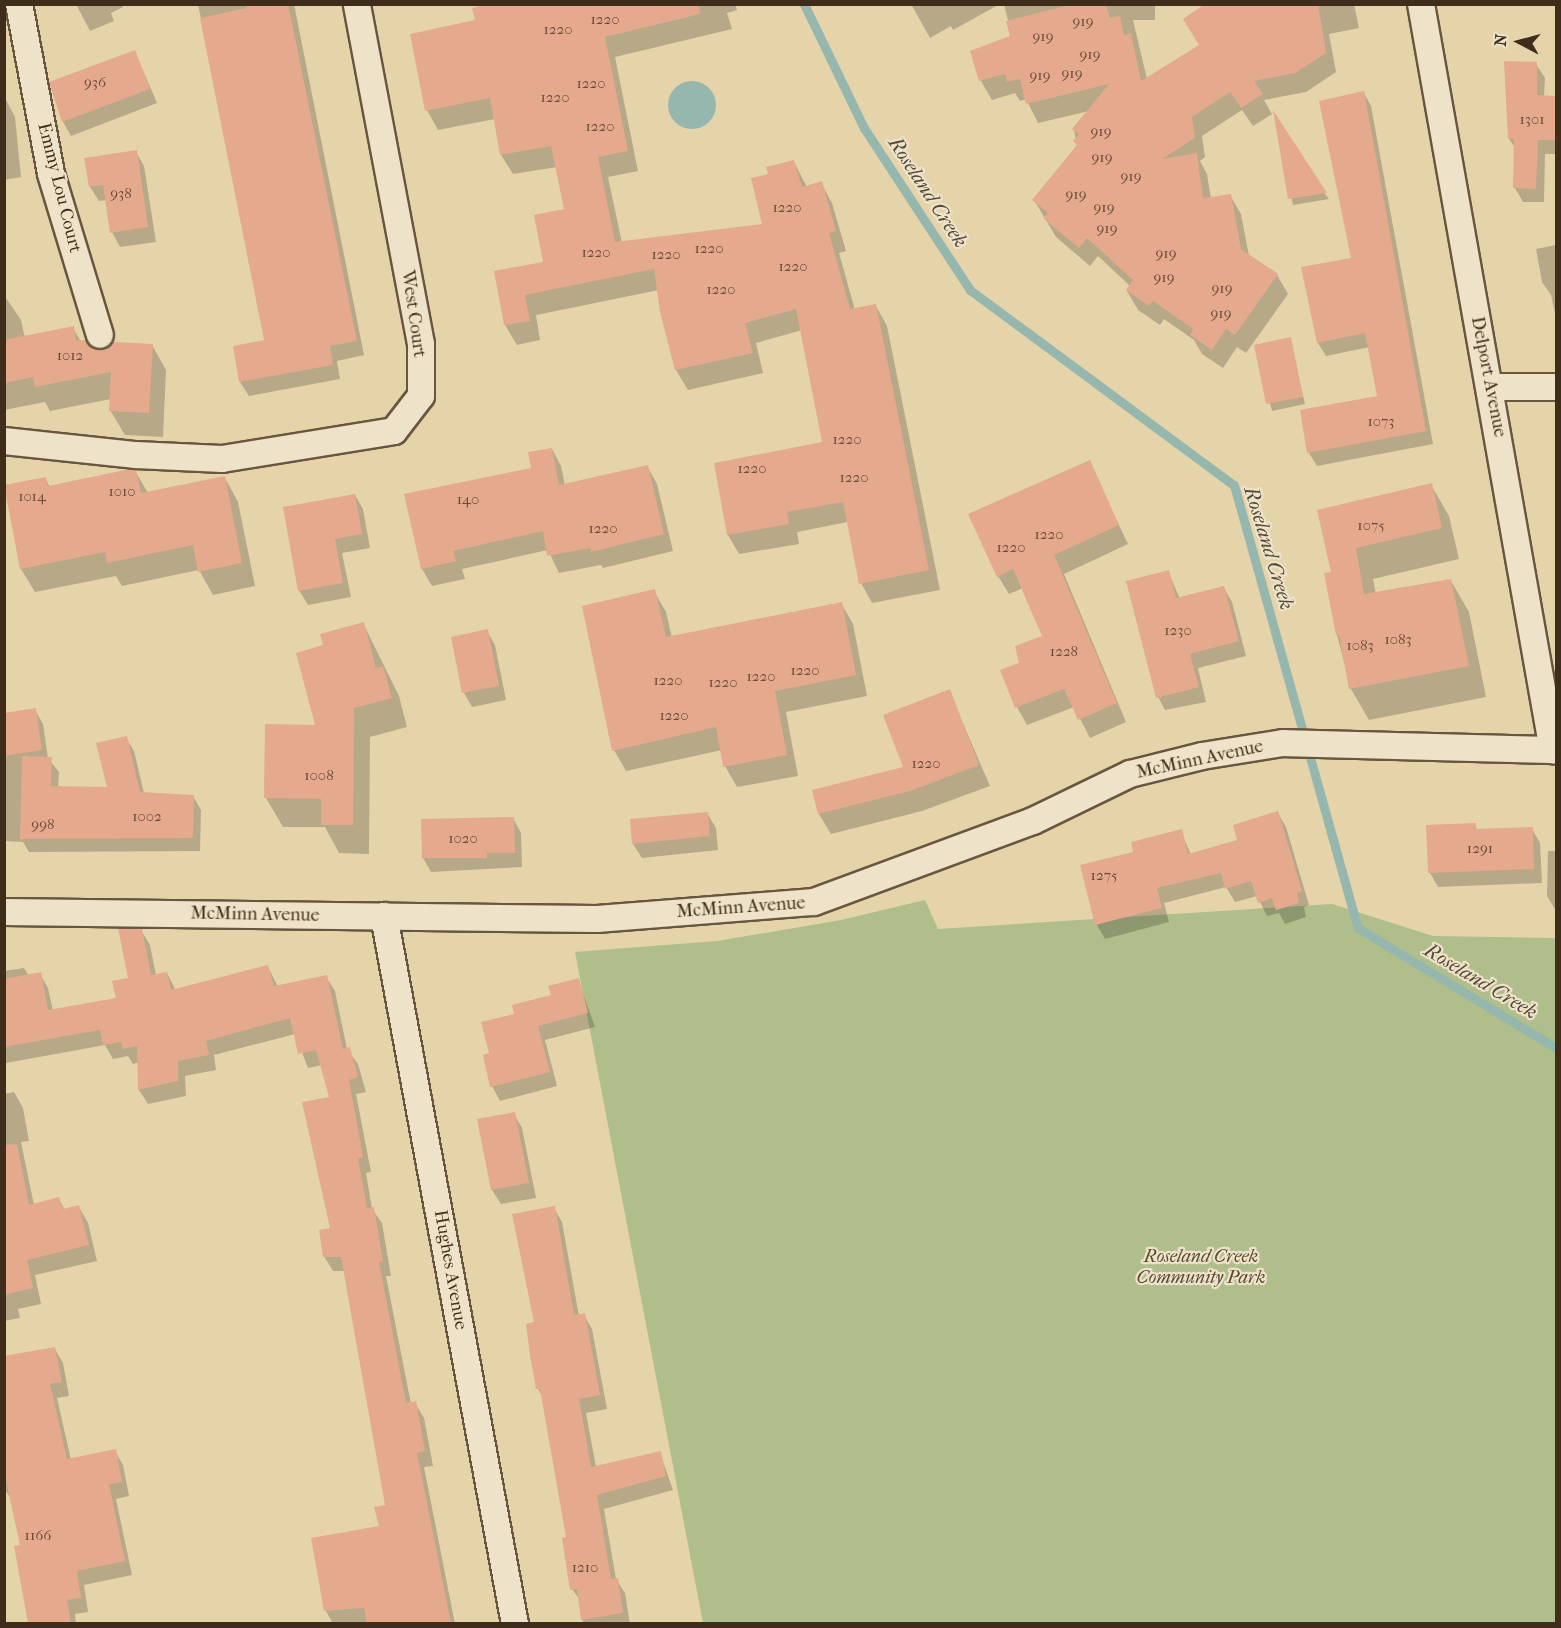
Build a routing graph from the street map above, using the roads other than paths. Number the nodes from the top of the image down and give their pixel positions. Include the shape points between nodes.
1 (20, 4) edge
2 (357, 4) edge
3 (1421, 4) edge
4 (100, 335) dead end
5 (1490, 387) junction
6 (1557, 387) edge
7 (4, 441) edge
8 (1555, 750) edge
9 (4, 912) edge
10 (384, 916) junction
11 (515, 1623) edge

1 - 4 street, Emmy Lou Court via 51,174
2 - 7 street, West Court via 420,344 421,396 394,431 222,459 136,455
3 - 5 street, Delport Avenue
5 - 6 street
5 - 8 street, Delport Avenue
8 - 10 street, McMinn Avenue via 1283,743 1202,756 1130,774 1033,821 814,903 597,919
9 - 10 street, McMinn Avenue
10 - 11 street, Hughes Avenue

